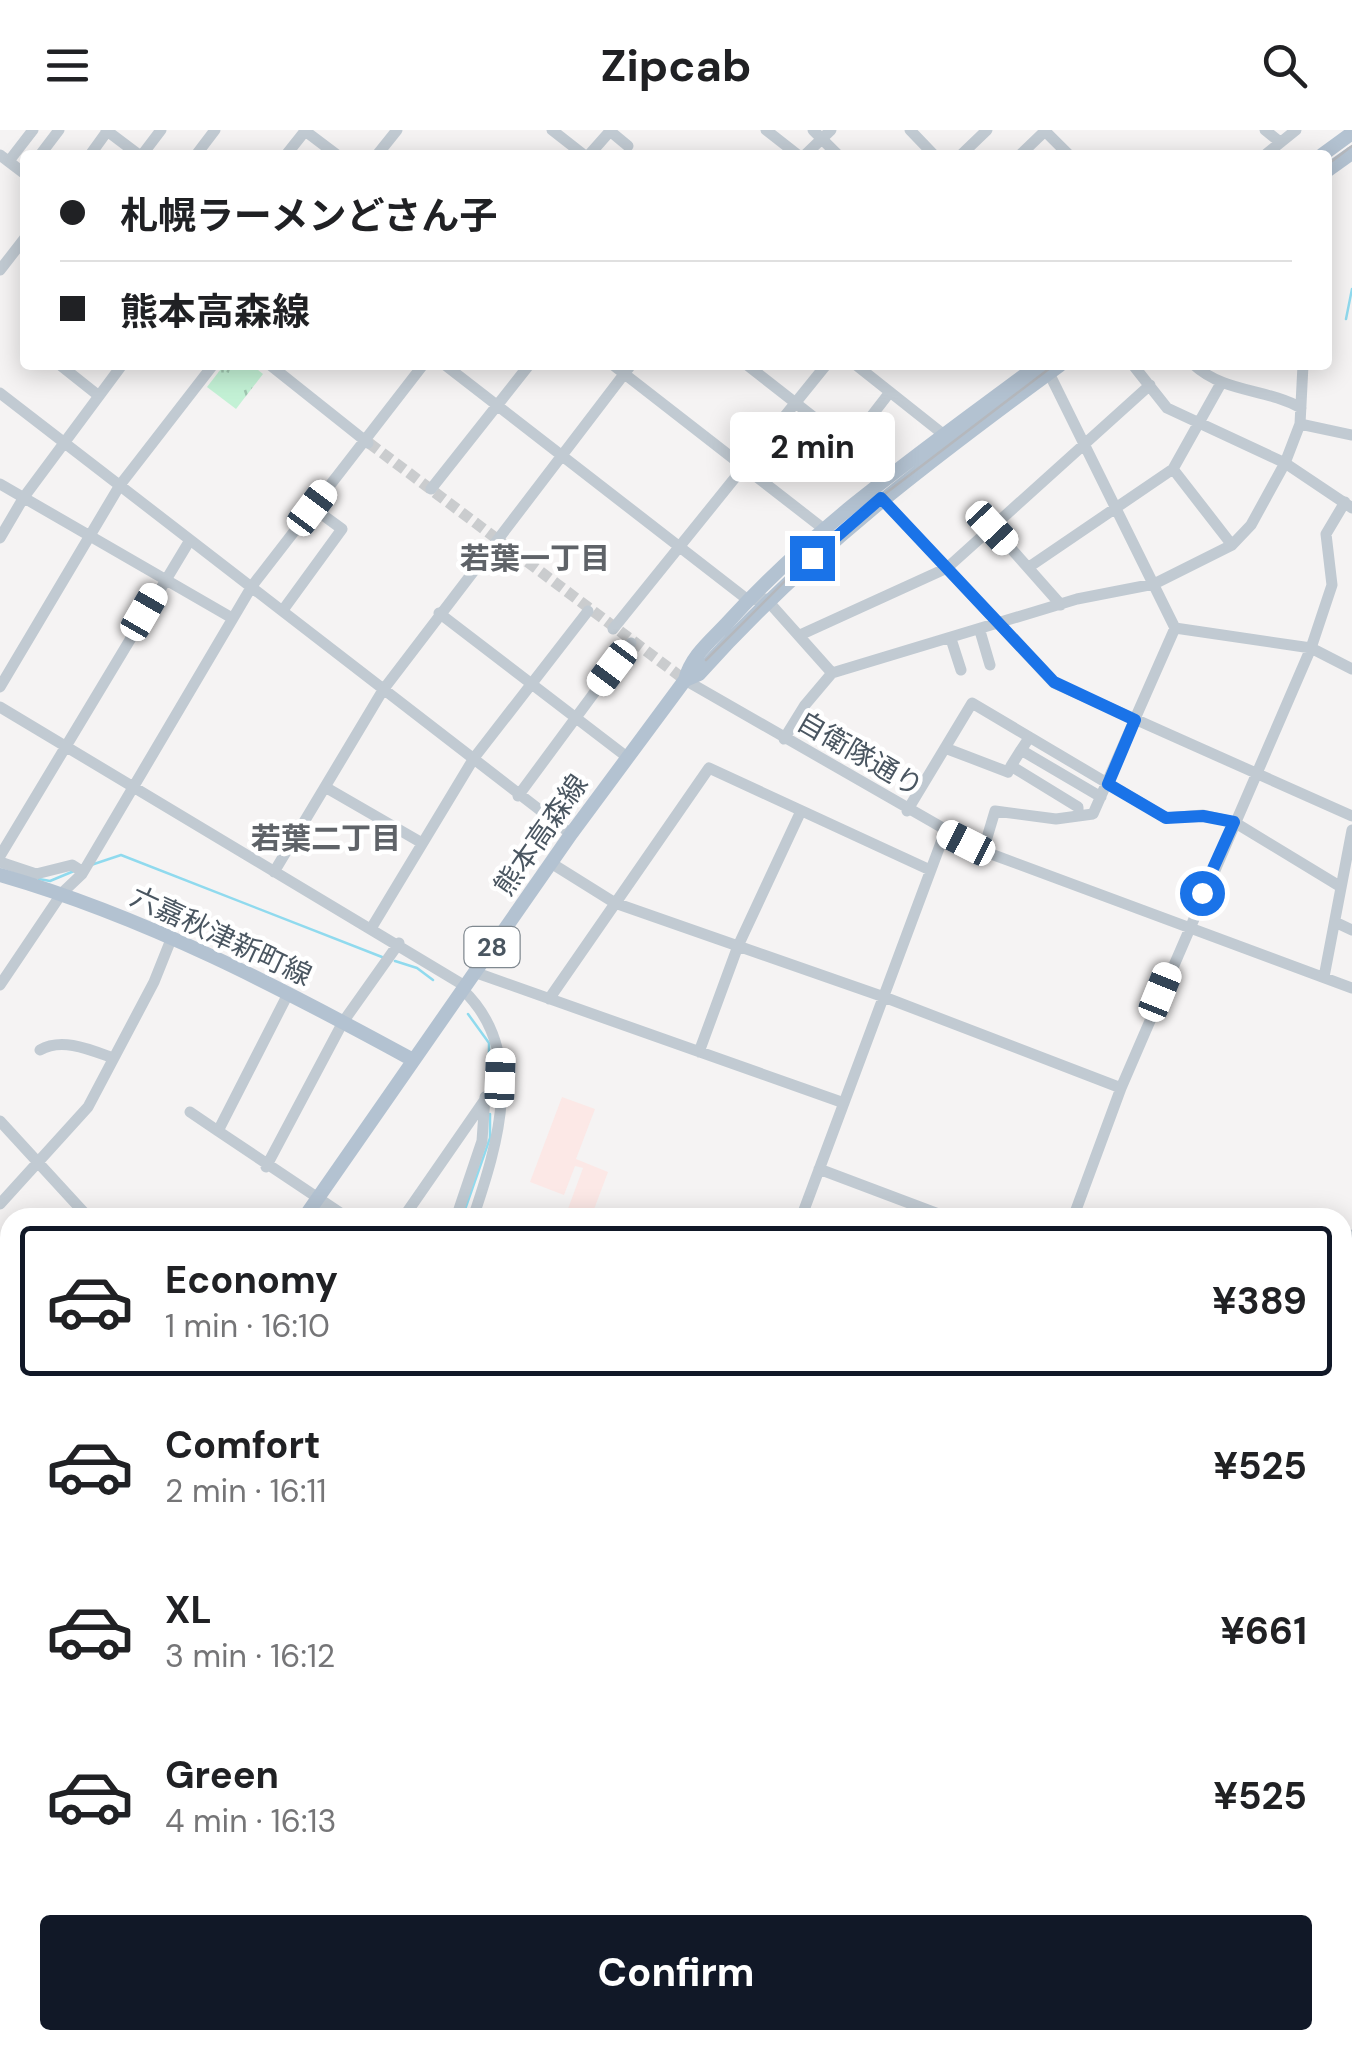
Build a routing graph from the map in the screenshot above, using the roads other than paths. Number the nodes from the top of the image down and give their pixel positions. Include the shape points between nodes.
1 (33, 130) edge
2 (59, 130) edge
3 (107, 130) edge
4 (161, 130) edge
5 (215, 130) edge
6 (305, 130) edge
7 (552, 130) edge
8 (766, 130) edge
9 (910, 130) edge
10 (987, 130) edge
11 (1045, 130) edge
12 (1266, 130) edge
13 (1296, 130) edge
14 (610, 131) edge
15 (1352, 133) edge
16 (1280, 142) junction
17 (628, 146) dead end
18 (44, 150) edge
19 (133, 150) edge
20 (144, 150) edge
21 (200, 150) edge
22 (290, 150) edge
23 (331, 150) edge
24 (580, 150) edge
25 (592, 150) edge
26 (794, 150) edge
27 (929, 150) edge
28 (966, 150) edge
29 (1025, 150) edge
30 (1064, 150) edge
31 (1271, 150) edge
32 (1329, 150) edge
33 (4, 158) edge
34 (20, 244) edge
35 (0, 270) edge
36 (66, 370) edge
37 (118, 370) edge
38 (209, 370) edge
39 (276, 370) edge
40 (418, 370) edge
41 (452, 370) edge
42 (525, 370) edge
43 (622, 370) edge
44 (625, 370) edge
45 (753, 370) edge
46 (822, 370) edge
47 (862, 370) edge
48 (1045, 370) edge
49 (1051, 370) edge
50 (1138, 370) edge
51 (1200, 370) edge
52 (1303, 370) edge
53 (1220, 385) junction
54 (1150, 386) junction
55 (890, 392) junction
56 (0, 394) edge
57 (99, 396) junction
58 (794, 402) junction
59 (497, 405) junction
60 (1301, 408) junction
61 (1197, 423) junction
62 (1300, 424) junction
63 (1352, 435) edge
64 (949, 439) junction
65 (367, 440) junction
66 (1087, 442) junction
67 (64, 444) junction
68 (849, 445) junction
69 (563, 454) junction
70 (1285, 463) junction
71 (742, 466) junction
72 (1172, 469) junction
73 (889, 476) junction
74 (0, 484) edge
75 (120, 485) junction
76 (431, 489) dead end
77 (877, 493) junction
78 (24, 497) junction
79 (1348, 504) edge
80 (312, 508) junction
81 (1118, 508) junction
82 (992, 528) junction
83 (828, 534) junction
84 (91, 535) junction
85 (0, 538) edge
86 (190, 540) junction
87 (676, 544) junction
88 (1232, 545) junction
89 (1029, 567) junction
90 (947, 568) junction
91 (164, 580) junction
92 (1154, 584) junction
93 (252, 586) junction
94 (766, 599) junction
95 (748, 600) junction
96 (1061, 604) junction
97 (282, 610) junction
98 (588, 611) dead end
99 (439, 613) junction
100 (232, 618) junction
101 (1000, 626) junction
102 (1175, 628) junction
103 (612, 629) dead end
104 (980, 631) junction
105 (800, 636) junction
106 (952, 639) junction
107 (631, 643) dead end
108 (1310, 648) junction
109 (990, 664) dead end
110 (1352, 669) edge
111 (961, 670) dead end
112 (832, 673) junction
113 (685, 680) junction
114 (531, 683) junction
115 (0, 688) edge
116 (384, 690) junction
117 (0, 706) edge
118 (575, 717) junction
119 (1135, 720) junction
120 (1030, 738) junction
121 (784, 740) junction
122 (67, 745) junction
123 (945, 748) junction
124 (1022, 750) junction
125 (627, 757) junction
126 (474, 758) junction
127 (1011, 766) junction
128 (1255, 773) junction
129 (1108, 784) junction
130 (133, 786) junction
131 (326, 787) junction
132 (518, 796) junction
133 (1101, 797) junction
134 (907, 810) junction
135 (801, 811) junction
136 (1078, 816) junction
137 (1352, 816) edge
138 (1234, 822) junction
139 (1352, 830) edge
140 (945, 832) junction
141 (572, 834) junction
142 (422, 843) junction
143 (983, 851) junction
144 (0, 859) edge
145 (552, 863) junction
146 (930, 870) junction
147 (83, 872) junction
148 (274, 872) junction
149 (0, 875) edge
150 (1341, 887) junction
151 (62, 893) junction
152 (615, 903) junction
153 (1334, 922) junction
154 (372, 927) junction
155 (1186, 928) junction
156 (1352, 930) edge
157 (172, 937) junction
158 (399, 943) junction
159 (738, 946) junction
160 (474, 972) junction
161 (1324, 977) junction
162 (1, 983) edge
163 (464, 988) junction
164 (1352, 988) edge
165 (288, 994) junction
166 (884, 997) junction
167 (548, 998) junction
168 (344, 1022) junction
169 (40, 1050) dead end
170 (699, 1052) junction
171 (113, 1058) junction
172 (413, 1060) junction
173 (498, 1081) junction
174 (1121, 1088) junction
175 (485, 1097) junction
176 (844, 1103) junction
177 (190, 1112) dead end
178 (0, 1121) edge
179 (218, 1131) junction
180 (39, 1165) junction
181 (266, 1167) junction
182 (819, 1169) junction
183 (0, 1204) edge
184 (312, 1207) edge
185 (80, 1208) edge
186 (410, 1208) edge
187 (459, 1208) edge
188 (476, 1208) edge
189 (805, 1208) edge
190 (923, 1208) edge
191 (1077, 1208) edge

1 - 33 street
2 - 18 street
3 - 19 street
4 - 20 street
5 - 21 street
6 - 22 street
6 - 23 street
7 - 24 street
8 - 26 street
9 - 27 street
10 - 28 street
11 - 29 street
11 - 30 street
12 - 16 street
13 - 16 street
14 - 17 street
14 - 25 street
15 - 32 main road
16 - 31 street
34 - 35 street
36 - 57 street
37 - 57 street
38 - 75 street
39 - 65 street
40 - 65 street
41 - 59 street
42 - 59 street
43 - 69 street
44 - 71 street
45 - 58 street
46 - 58 street
47 - 55 street
48 - 64 main road, 熊本高森線 / 28
49 - 66 street
50 - 54 street
51 - 53 street
52 - 60 street
53 - 60 street via 1256,389
53 - 61 street
54 - 61 street via 1167,408
54 - 66 street
55 - 64 street
55 - 68 street
56 - 67 street
57 - 67 street
58 - 68 street
58 - 71 street
59 - 69 street
59 - 76 street
60 - 62 street
61 - 70 street
61 - 72 street
62 - 63 street
62 - 70 street
64 - 73 main road, 熊本高森線 / 28
64 - 77 main road, 熊本高森線 / 28
65 - 80 street
66 - 81 street
66 - 82 street
67 - 75 street
67 - 78 street
68 - 73 street
69 - 87 street
69 - 99 street
70 - 79 street
70 - 88 street via 1251,525
71 - 83 street
71 - 87 street
72 - 81 street
72 - 88 street
73 - 77 main road, 熊本高森線 / 28
74 - 78 street
75 - 84 street
75 - 86 street
77 - 83 main road, 熊本高森線 / 28
77 - 90 street
78 - 84 street
78 - 85 street
79 - 108 street via 1326,534 1332,585
80 - 93 street
80 - 97 street via 342,529
81 - 89 street
81 - 92 street
82 - 89 street
82 - 90 street
83 - 94 main road, 熊本高森線 / 28
83 - 95 main road, 熊本高森線 / 28
84 - 91 street
84 - 115 street
86 - 91 street
86 - 93 street
87 - 95 street
87 - 103 street
88 - 92 street
89 - 96 street
90 - 101 street
90 - 105 street
91 - 100 street
91 - 122 street
92 - 96 street
92 - 102 street
93 - 97 street
93 - 100 street
94 - 95 street
94 - 105 street
94 - 113 main road, 熊本高森線 / 28 via 699,674
95 - 113 main road, 熊本高森線 / 28 via 689,664
96 - 101 street
97 - 116 street
98 - 114 street
99 - 114 street
99 - 116 street
100 - 130 street
101 - 104 street
101 - 119 street via 1054,682
102 - 108 street
102 - 119 street
104 - 106 street
104 - 109 street
105 - 112 street
106 - 111 street
106 - 112 street
107 - 118 street
108 - 110 street
108 - 128 street
112 - 121 street
113 - 121 street, 自衛隊通り
113 - 125 main road, 熊本高森線 / 28
114 - 118 street
114 - 126 street
116 - 126 street
116 - 131 street
117 - 122 street
118 - 125 street
118 - 132 street
119 - 128 street
119 - 129 street
120 - 123 street via 972,703
120 - 124 street
120 - 129 street
121 - 134 street, 自衛隊通り
122 - 130 street
122 - 144 street
123 - 127 street via 1008,772
123 - 134 street
124 - 127 street
124 - 133 street
125 - 141 main road, 熊本高森線 / 28
126 - 132 street
126 - 142 street
127 - 136 street via 1078,808
128 - 137 street
128 - 138 street
129 - 133 street
129 - 138 street via 1166,818
130 - 147 street
130 - 148 street
131 - 142 street
131 - 148 street
132 - 141 street
133 - 136 street via 1094,814
134 - 140 street, 自衛隊通り
135 - 146 street
135 - 152 street via 709,768
135 - 159 street
136 - 143 street via 995,811
138 - 150 street
138 - 155 street
139 - 150 street
140 - 143 street, 自衛隊通り
140 - 146 street
141 - 145 main road, 熊本高森線 / 28
142 - 154 street
143 - 155 street, 自衛隊通り
144 - 147 street via 36,874 72,866
145 - 152 street
145 - 160 main road, 熊本高森線 / 28
146 - 166 street
147 - 151 street
148 - 154 street
149 - 151 main road, 六嘉秋津新町線
150 - 153 street
151 - 157 main road, 六嘉秋津新町線
151 - 162 street
152 - 159 street
152 - 167 street
153 - 156 street
153 - 161 street
154 - 158 street
155 - 161 street, 自衛隊通り
155 - 174 street
157 - 165 main road, 六嘉秋津新町線
157 - 171 street
158 - 163 street
158 - 168 street
159 - 166 street
159 - 170 street
160 - 163 main road, 熊本高森線 / 28
160 - 167 street
161 - 164 street, 自衛隊通り
163 - 172 main road, 熊本高森線 / 28
163 - 173 street via 496,1034
165 - 168 main road, 六嘉秋津新町線
165 - 179 street
166 - 174 street
166 - 176 street
167 - 170 street
168 - 172 main road, 六嘉秋津新町線
168 - 181 street
169 - 171 street via 71,1046
170 - 176 street
171 - 180 street via 88,1107
172 - 184 main road, 熊本高森線 / 28
173 - 175 street
173 - 188 street via 498,1143
174 - 191 street
175 - 186 street
175 - 187 street via 482,1141
176 - 182 street
177 - 179 street
178 - 180 street
179 - 181 street
180 - 183 street
180 - 185 street
181 - 184 street
182 - 189 street
182 - 190 street

